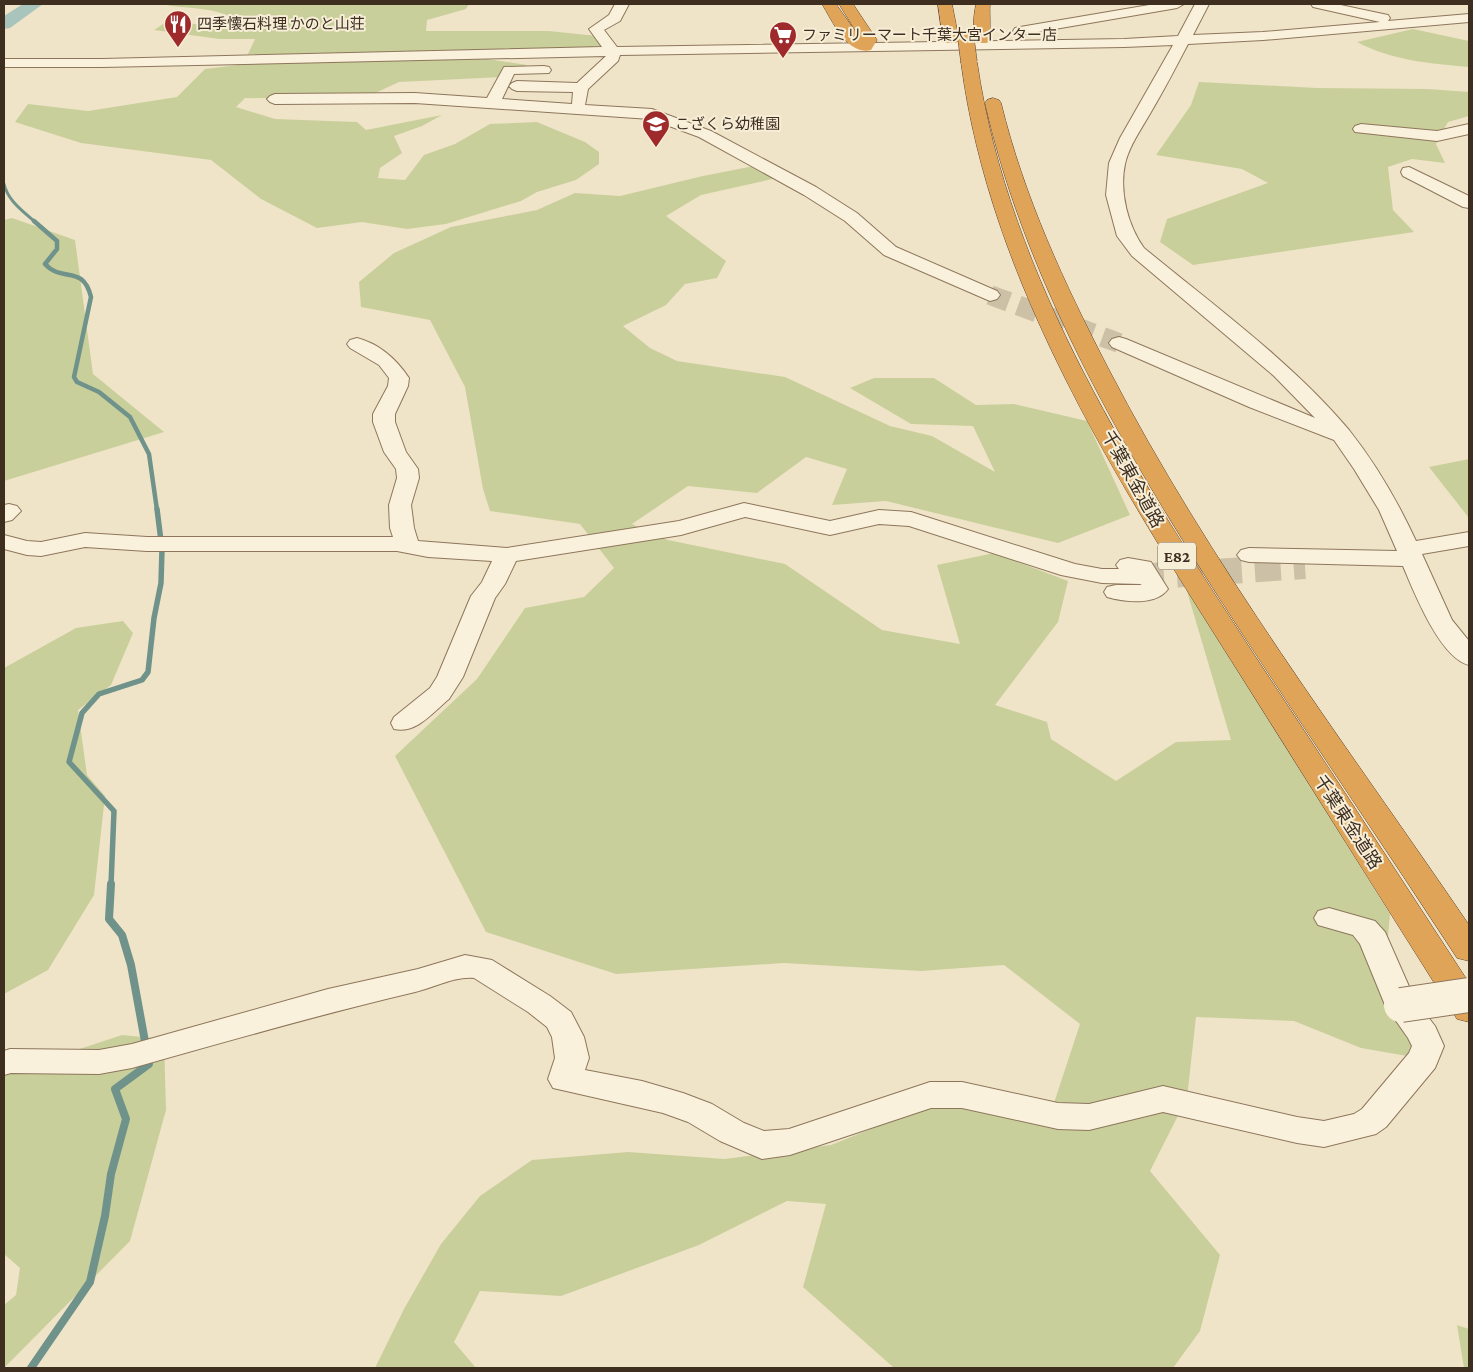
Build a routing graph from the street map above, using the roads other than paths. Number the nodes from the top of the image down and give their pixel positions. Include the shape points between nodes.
1 (622, 4) edge
2 (829, 4) edge
3 (846, 4) edge
4 (945, 4) edge
5 (983, 4) edge
6 (1177, 4) edge
7 (1202, 4) edge
8 (1318, 4) edge
9 (1469, 18) edge
10 (964, 21) dead end
11 (1407, 23) junction
12 (1450, 32) dead end
13 (1184, 40) junction
14 (866, 47) junction
15 (981, 50) junction
16 (613, 51) junction
17 (1175, 54) junction
18 (803, 62) dead end
19 (4, 63) edge
20 (91, 67) junction
21 (623, 68) dead end
22 (4, 69) edge
23 (603, 69) junction
24 (556, 70) dead end
25 (575, 70) dead end
26 (433, 84) dead end
27 (483, 85) dead end
28 (503, 86) junction
29 (581, 88) junction
30 (415, 98) junction
31 (275, 99) dead end
32 (492, 103) junction
33 (578, 109) junction
34 (1469, 128) edge
35 (1361, 129) dead end
36 (1409, 172) dead end
37 (1469, 203) edge
38 (990, 295) tunnel mouth
39 (1119, 343) tunnel mouth
40 (357, 344) dead end
41 (1342, 436) junction
42 (864, 520) junction
43 (1469, 539) edge
44 (4, 542) edge
45 (408, 546) junction
46 (506, 555) junction
47 (1249, 555) dead end
48 (1412, 559) junction
49 (1305, 566) tunnel mouth
50 (1138, 577) tunnel mouth
51 (1116, 592) dead end
52 (1469, 658) edge
53 (404, 723) dead end
54 (1329, 918) dead end
55 (1469, 950) edge
56 (1469, 995) edge
57 (1401, 1005) junction
58 (1469, 1010) edge
59 (4, 1063) edge

1 - 16 street via 615,18 596,29
2 - 14 highway via 853,40
3 - 14 highway via 869,40
4 - 15 highway
5 - 15 highway, 千葉東金道路 / E82
6 - 15 street via 1015,32
7 - 13 street
8 - 11 street
9 - 11 street
10 - 15 highway, 千葉東金道路 / E82
11 - 12 street
11 - 13 street
13 - 15 street
13 - 17 street
14 - 15 street
14 - 16 street
15 - 17 street
15 - 18 street
15 - 55 highway, 千葉東金道路 / E82 via 996,115 1027,218 1121,416 1232,598
15 - 58 highway, 千葉東金道路 / E82 via 976,107 993,175 1020,251 1072,368 1129,474 1205,600
16 - 20 street
16 - 23 street via 613,58
17 - 41 street via 1117,163 1116,196 1126,236 1138,252 1281,372
19 - 20 street
20 - 22 street
21 - 23 street
23 - 25 street
23 - 29 street
24 - 28 street via 509,70
26 - 30 street via 423,84
27 - 28 street
28 - 29 street
28 - 32 street
29 - 33 street
30 - 31 street
30 - 32 street
32 - 33 street
33 - 38 street via 652,114 705,134 852,217 890,251
34 - 35 street via 1438,136
36 - 37 street
39 - 41 street via 1291,418
40 - 45 street via 386,361 399,378 384,414 384,422 395,452 407,469 408,478 400,505
41 - 48 street via 1390,510
42 - 46 street via 830,528 744,510 681,528
42 - 50 street via 894,516 911,519 1070,570 1102,576
42 - 51 street via 878,510 922,511 1067,557 1104,565 1137,565 1142,567 1156,589 1150,592
43 - 48 street
44 - 45 street via 41,549 85,540 147,544
45 - 46 street
46 - 53 street via 493,584 483,596 450,677 440,693
47 - 48 street
48 - 49 street
48 - 52 street via 1440,622
54 - 57 street via 1364,928 1374,940
56 - 57 street, bridge
57 - 59 street via 1428,1046 1423,1059 1374,1118 1364,1125 1324,1134 1163,1099 1090,1117 1074,1117 962,1095 930,1094 790,1142 762,1145 671,1102 565,1079 572,1058 568,1037 560,1020 481,968 465,966 419,980 328,1000 132,1056 99,1062

